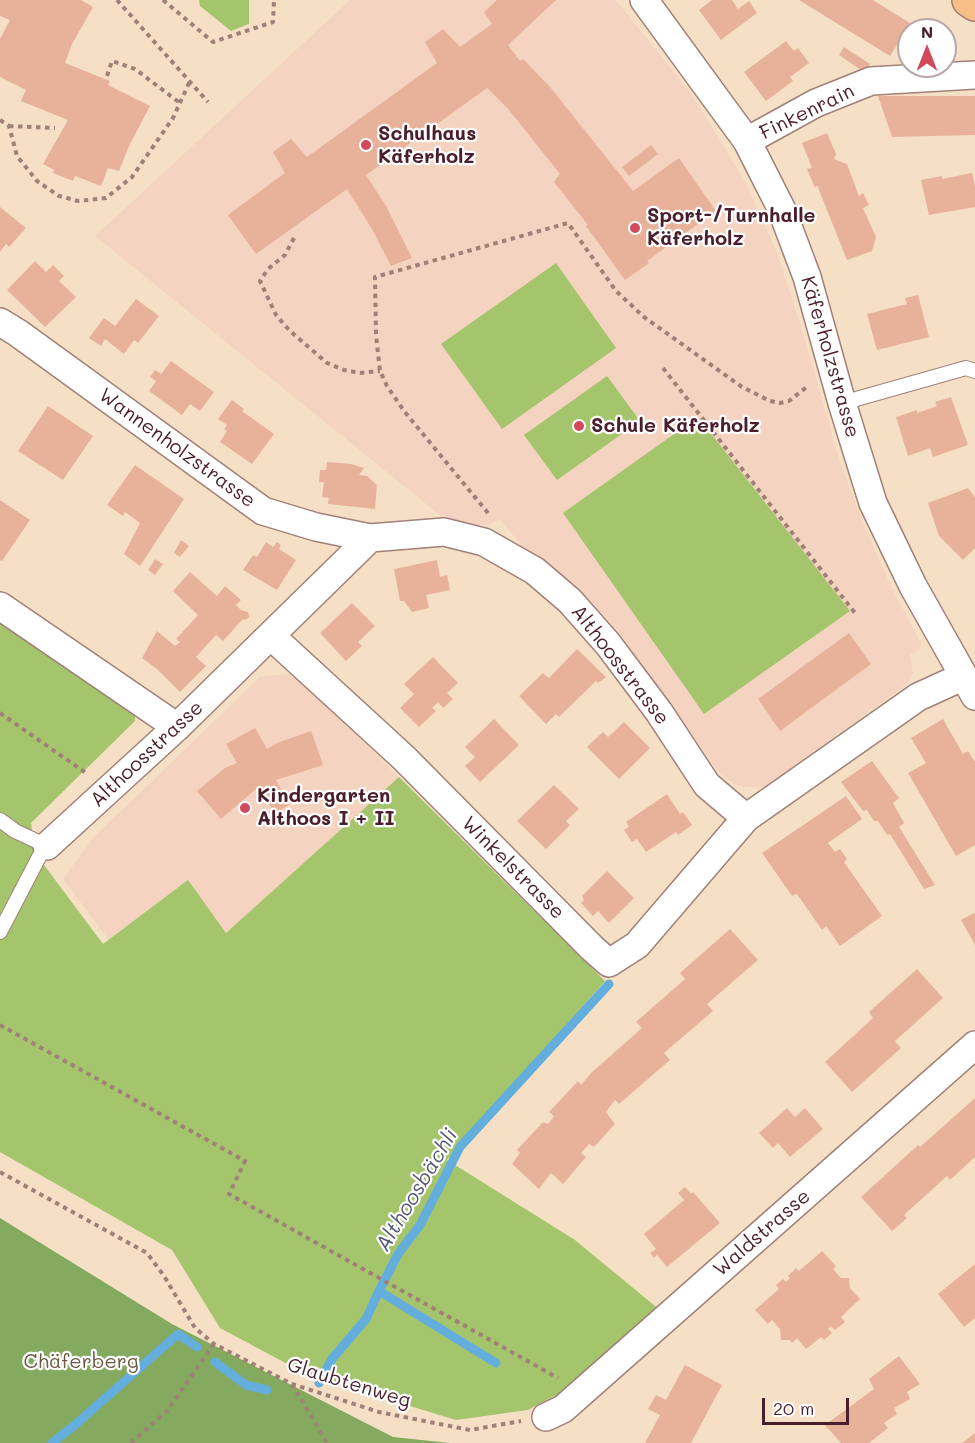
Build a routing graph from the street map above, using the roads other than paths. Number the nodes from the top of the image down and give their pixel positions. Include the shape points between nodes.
1 (644, 0) edge
2 (969, 0) edge
3 (975, 4) edge
4 (975, 75) edge
5 (747, 141) junction
6 (0, 322) edge
7 (975, 371) edge
8 (842, 403) junction
9 (370, 538) junction
10 (0, 606) edge
11 (272, 636) junction
12 (969, 686) edge
13 (177, 727) junction
14 (746, 819) junction
15 (0, 820) edge
16 (47, 846) junction
17 (0, 932) edge
18 (975, 1045) edge
19 (546, 1417) road end

1 - 5 street, Käferholzstrasse
2 - 3 main road
4 - 5 street, Finkenrain via 870,81 816,103
5 - 8 street, Käferholzstrasse via 781,208 807,276
6 - 9 street, Wannenholzstrasse via 263,511
7 - 8 lane via 966,368
8 - 12 street, Käferholzstrasse via 873,503 913,586
9 - 11 street, Althoosstrasse
9 - 14 street, Althoosstrasse via 444,532 484,542 536,571 608,644 707,785
10 - 13 street
11 - 13 street, Althoosstrasse
11 - 14 street, Winkelstrasse via 404,758 609,963 637,945
12 - 14 street via 918,697
13 - 16 street, Althoosstrasse
15 - 16 lane
16 - 17 lane
18 - 19 street, Waldstrasse via 563,1409

